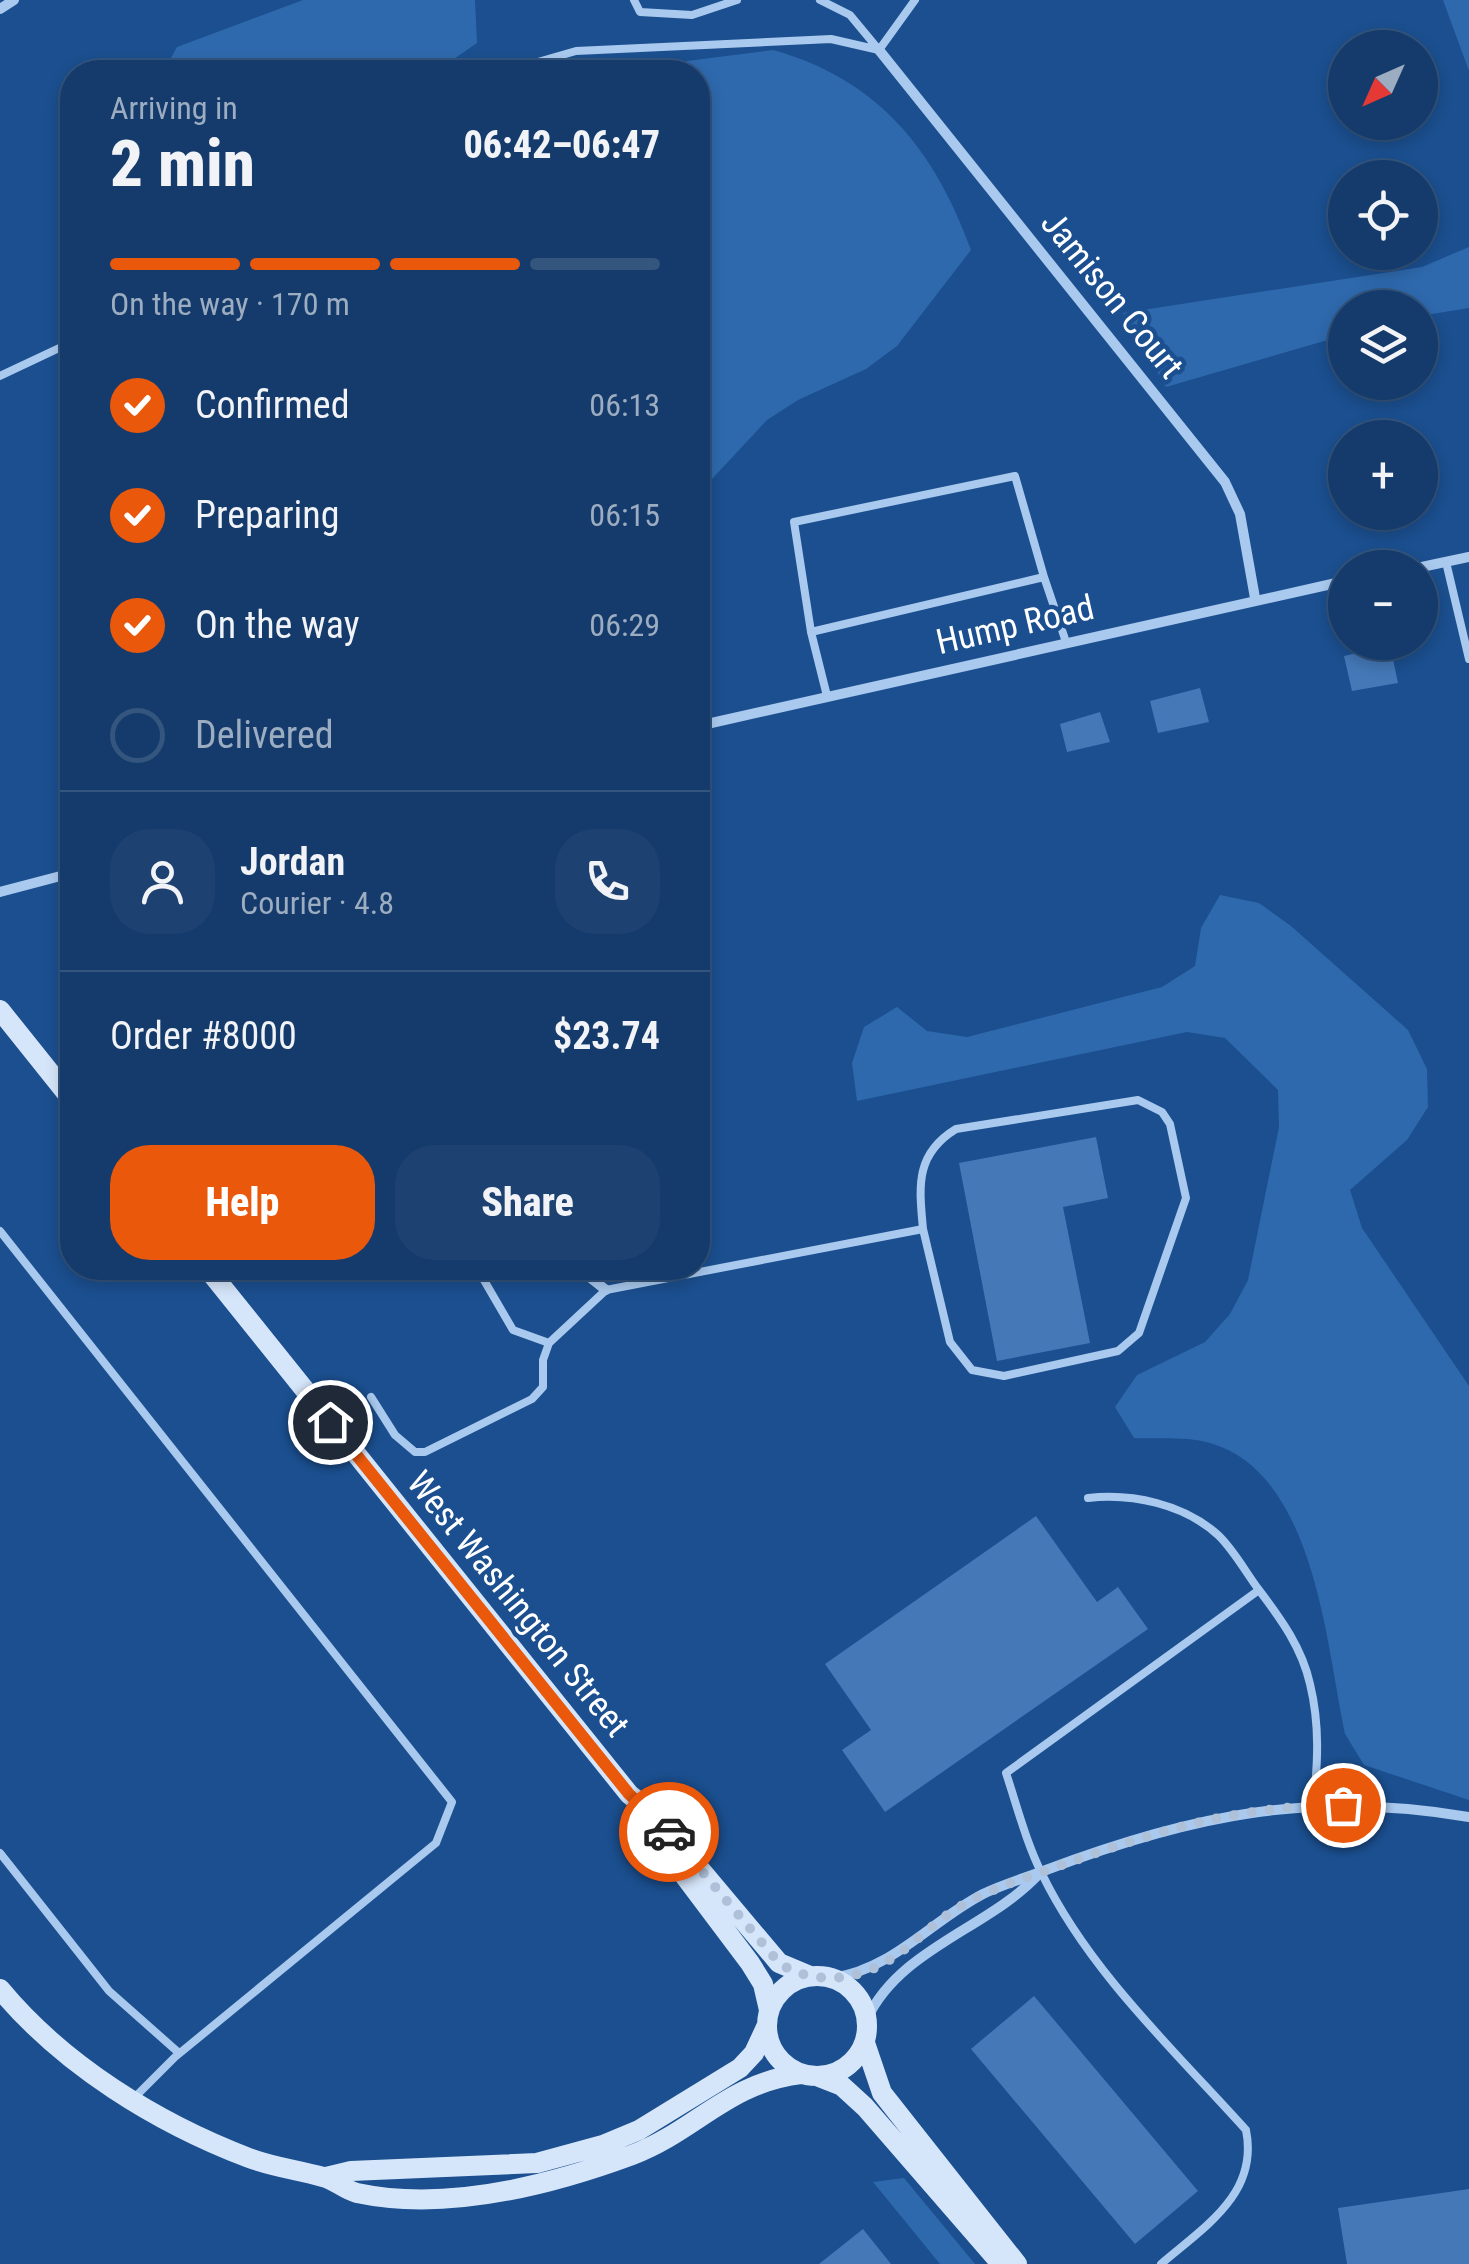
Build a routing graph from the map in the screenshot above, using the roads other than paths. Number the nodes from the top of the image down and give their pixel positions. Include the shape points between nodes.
1 (14, 0) edge
2 (634, 0) edge
3 (737, 0) edge
4 (820, 0) edge
5 (915, 0) edge
6 (0, 9) edge
7 (879, 50) junction
8 (545, 60) edge
9 (60, 348) edge
10 (0, 376) edge
11 (1469, 558) edge
12 (1446, 562) junction
13 (1438, 564) edge
14 (1044, 576) junction
15 (1328, 584) edge
16 (1255, 598) junction
17 (811, 632) junction
18 (1066, 642) junction
19 (1469, 659) edge
20 (826, 696) junction
21 (710, 723) edge
22 (60, 876) edge
23 (0, 892) edge
24 (0, 1010) edge
25 (60, 1085) edge
26 (923, 1229) junction
27 (0, 1231) edge
28 (710, 1270) edge
29 (217, 1280) edge
30 (484, 1280) edge
31 (593, 1280) edge
32 (658, 1280) edge
33 (606, 1290) junction
34 (549, 1342) junction
35 (371, 1397) dead end
36 (1088, 1498) dead end
37 (1259, 1590) junction
38 (629, 1794) junction
39 (1313, 1806) junction
40 (1469, 1817) edge
41 (0, 1853) edge
42 (1041, 1872) junction
43 (810, 1976) junction
44 (833, 1978) junction
45 (0, 1989) edge
46 (768, 2018) junction
47 (867, 2019) junction
48 (865, 2043) junction
49 (179, 2053) junction
50 (809, 2075) junction
51 (132, 2100) junction
52 (326, 2177) junction
53 (1001, 2264) edge
54 (1017, 2264) edge
55 (1161, 2264) edge

1 - 6 street
2 - 3 lane via 640,12 692,15
4 - 7 lane via 850,15
5 - 7 lane
7 - 8 lane via 831,39 576,51
7 - 16 street, Jamison Court via 1225,482 1240,514
9 - 10 lane
11 - 12 street
12 - 13 street
12 - 19 lane
14 - 17 lane
14 - 17 lane via 1016,476 794,522
14 - 18 lane
15 - 16 street, Hump Road
16 - 18 street, Hump Road
17 - 20 lane
18 - 20 street, Hump Road
20 - 21 street, Hump Road
22 - 23 street
24 - 25 main road
26 - 26 lane via 950,1342 972,1370 1004,1376 1118,1351 1140,1333 1186,1198 1170,1124 1138,1100 956,1129 924,1158 918,1181
26 - 28 lane
27 - 49 lane via 452,1802 436,1843
29 - 38 main road, West Washington Street
30 - 34 lane via 513,1330
31 - 33 street
32 - 33 lane
33 - 34 lane
34 - 35 lane via 543,1387 532,1399 425,1452 415,1452 395,1434
36 - 37 lane via 1131,1498 1195,1519 1219,1536
37 - 39 lane via 1298,1646 1310,1682 1319,1755
37 - 42 lane via 1006,1773
38 - 43 main road, West Washington Street via 652,1812 779,1963
38 - 46 main road, West Washington Street via 764,1984
39 - 40 street via 1372,1805
39 - 42 street via 1160,1829
41 - 49 lane via 109,1991
42 - 44 street via 958,1908 869,1971
42 - 47 street via 887,1987
42 - 55 lane via 1107,1974 1246,2130 1250,2152 1228,2206
43 - 44 main road
43 - 46 main road via 788,1985
44 - 47 main road via 852,1990
45 - 51 main road via 51,2040
46 - 50 main road via 776,2055
46 - 52 main road via 754,2054 740,2068 604,2144 537,2163 351,2170
47 - 48 main road
48 - 50 main road via 846,2068
48 - 54 main road via 882,2093
49 - 51 lane
50 - 52 main road via 752,2083 634,2154 520,2189 424,2198 354,2193
50 - 53 main road via 842,2086 866,2107
51 - 52 main road via 248,2158

